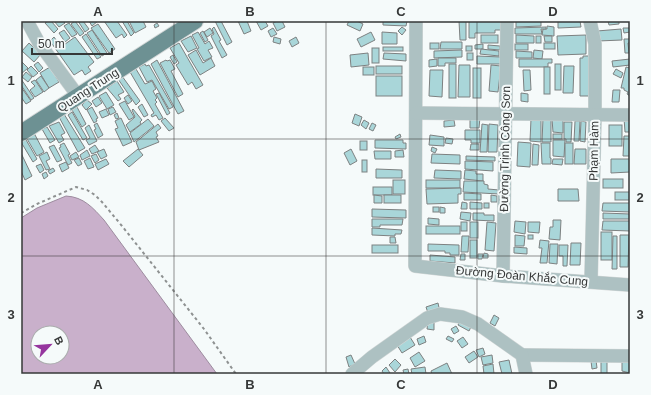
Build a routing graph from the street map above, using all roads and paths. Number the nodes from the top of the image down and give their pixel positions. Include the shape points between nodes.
1 (27, 21) edge
2 (195, 21) edge
3 (416, 21) edge
4 (507, 21) edge
5 (590, 21) edge
6 (78, 96) junction
7 (416, 113) junction
8 (506, 114) junction
9 (595, 115) junction
10 (630, 115) edge
11 (21, 133) edge
12 (21, 213) edge
13 (503, 276) junction
14 (591, 282) junction
15 (630, 285) edge
16 (522, 355) junction
17 (630, 356) edge
18 (236, 374) edge
19 (352, 374) edge
20 (526, 374) edge

1 - 6 street via 39,43
2 - 6 main road, Quang Trung
3 - 7 street
4 - 8 street, Đường Trịnh Công Sơn
5 - 9 street, Phạm Hàm via 595,44
6 - 11 main road, Quang Trung
7 - 8 street
7 - 13 street, Đường Đoàn Khắc Cung via 415,266
8 - 9 street
8 - 13 street, Đường Trịnh Công Sơn
9 - 10 street
9 - 14 street, Phạm Hàm
12 - 18 path via 76,187 95,195 204,330
13 - 14 street, Đường Đoàn Khắc Cung
14 - 15 street, Đường Đoàn Khắc Cung
16 - 17 street
16 - 19 street via 478,324 462,317 440,314 427,318
16 - 20 street

